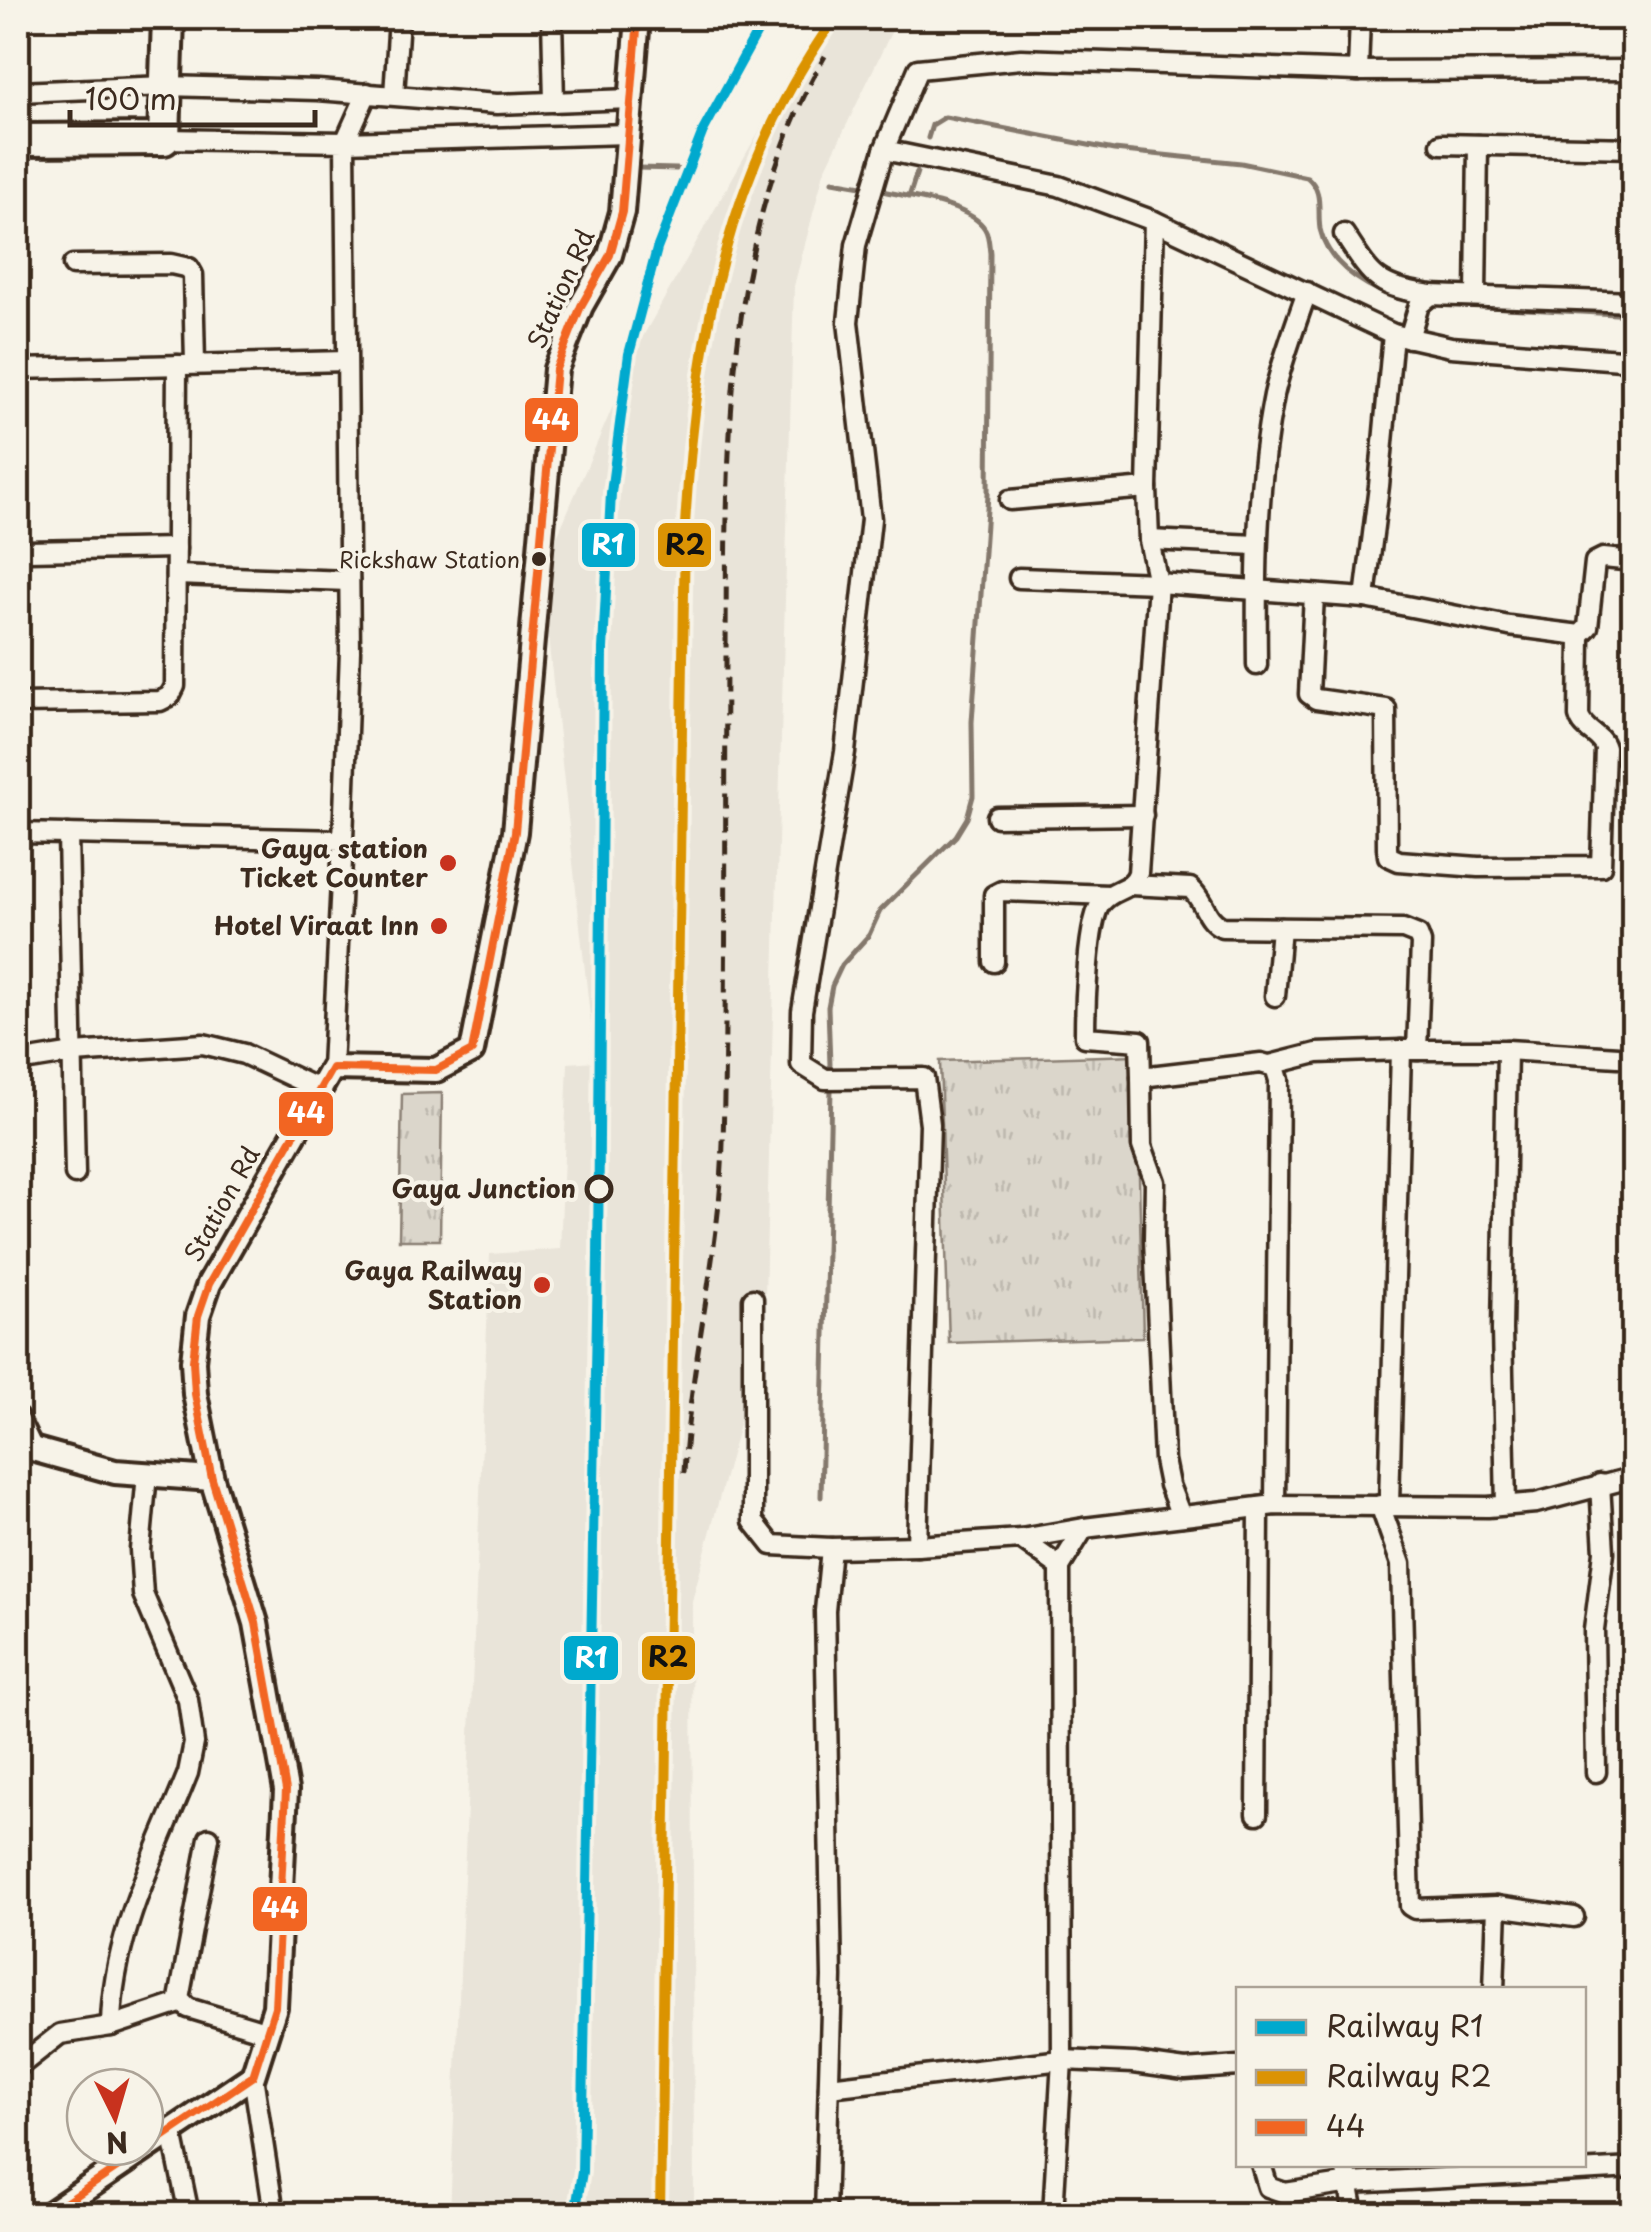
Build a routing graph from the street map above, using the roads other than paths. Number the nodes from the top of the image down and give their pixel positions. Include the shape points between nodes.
1 (168, 18) edge
2 (399, 18) edge
3 (552, 18) edge
4 (638, 18) edge
5 (1360, 18) edge
6 (1634, 70) edge
7 (1358, 71) junction
8 (166, 86) junction
9 (18, 92) edge
10 (366, 93) junction
11 (394, 95) junction
12 (631, 99) junction
13 (554, 102) junction
14 (628, 134) junction
15 (164, 139) junction
16 (18, 140) edge
17 (345, 142) junction
18 (1441, 144) dead end
19 (1478, 145) junction
20 (1634, 148) edge
21 (884, 150) junction
22 (1154, 221) junction
23 (1344, 234) dead end
24 (73, 264) dead end
25 (1307, 292) junction
26 (1430, 295) junction
27 (1476, 296) junction
28 (1634, 302) edge
29 (1401, 336) junction
30 (1634, 360) edge
31 (347, 361) junction
32 (186, 364) junction
33 (18, 369) edge
34 (1148, 488) junction
35 (1010, 500) dead end
36 (1149, 540) junction
37 (1256, 545) junction
38 (176, 548) junction
39 (18, 556) edge
40 (1634, 561) edge
41 (176, 574) junction
42 (1019, 578) dead end
43 (349, 581) junction
44 (1158, 583) junction
45 (1256, 591) junction
46 (1314, 595) junction
47 (1365, 598) junction
48 (1580, 635) junction
49 (1257, 665) dead end
50 (18, 703) edge
51 (1142, 815) junction
52 (996, 816) dead end
53 (18, 833) edge
54 (68, 834) junction
55 (343, 840) junction
56 (1130, 885) junction
57 (1110, 895) junction
58 (1281, 928) junction
59 (994, 962) dead end
60 (1275, 996) dead end
61 (1409, 1050) junction
62 (1507, 1050) junction
63 (74, 1053) junction
64 (1634, 1058) edge
65 (18, 1062) edge
66 (1270, 1064) junction
67 (332, 1068) junction
68 (1141, 1078) junction
69 (320, 1090) junction
70 (75, 1174) dead end
71 (754, 1300) dead end
72 (18, 1418) edge
73 (25, 1447) edge
74 (147, 1474) junction
75 (1634, 1477) edge
76 (212, 1480) junction
77 (1600, 1484) junction
78 (1385, 1505) junction
79 (1506, 1505) junction
80 (1267, 1506) junction
81 (1181, 1516) junction
82 (1084, 1528) junction
83 (1021, 1539) junction
84 (918, 1546) junction
85 (831, 1548) junction
86 (1060, 1566) junction
87 (1596, 1772) dead end
88 (1257, 1814) dead end
89 (209, 1838) dead end
90 (1497, 1906) junction
91 (1574, 1917) dead end
92 (1494, 1987) edge
93 (180, 2003) junction
94 (111, 2026) junction
95 (268, 2032) junction
96 (1062, 2060) junction
97 (1236, 2066) edge
98 (18, 2067) edge
99 (253, 2076) junction
100 (829, 2087) junction
101 (172, 2132) junction
102 (1261, 2167) edge
103 (1634, 2168) edge
104 (1467, 2170) edge
105 (1348, 2174) edge
106 (49, 2214) edge
107 (190, 2214) edge
108 (274, 2214) edge
109 (826, 2214) edge
110 (1052, 2214) edge
111 (1354, 2214) edge

1 - 8 highway
2 - 11 street
3 - 13 street
4 - 12 street, Station Rd
5 - 7 street
6 - 7 street
7 - 21 street via 1021,59 918,69
8 - 9 street
8 - 10 street
8 - 15 highway
10 - 11 street
10 - 17 street
11 - 13 street
12 - 13 street
12 - 14 street, Station Rd
14 - 17 street
14 - 67 street, Station Rd via 622,212 610,256 556,368 515,832 472,1051 436,1070
15 - 16 highway
15 - 17 street
17 - 31 street
18 - 19 street
19 - 20 street
19 - 27 street
21 - 22 street via 1059,186
21 - 84 street via 856,244 848,322 871,519 844,752 802,1010 801,1064 824,1079 924,1078 930,1124
22 - 25 street
22 - 34 street
23 - 26 street via 1382,283
24 - 32 street via 189,268
25 - 29 street
25 - 37 street via 1275,392
26 - 27 street
26 - 29 street
27 - 28 street
29 - 30 street via 1451,347
29 - 47 street
31 - 32 street
31 - 43 street
32 - 33 street
32 - 38 street
34 - 35 street
34 - 36 street
36 - 37 street
36 - 44 street
37 - 45 street
38 - 39 street
38 - 41 street
40 - 48 street via 1594,562 1588,627
41 - 43 street
41 - 50 street via 176,686 170,696 160,702
42 - 44 street
43 - 55 street
44 - 45 street
44 - 51 street
45 - 46 street
45 - 49 street
46 - 47 street
46 - 48 street via 1309,694 1386,709 1386,848 1398,861 1601,866 1606,756 1604,742 1579,716
47 - 48 street
51 - 52 street
51 - 56 street via 1138,873
53 - 54 street
54 - 55 street
54 - 63 street
55 - 67 street
56 - 57 street
56 - 58 street via 1190,888 1222,928
57 - 59 street via 994,895
57 - 68 street via 1094,914 1085,1037 1140,1042
58 - 60 street
58 - 61 street via 1403,929 1418,935
61 - 62 street
61 - 66 street via 1318,1052
61 - 78 street
62 - 64 street
62 - 79 street
63 - 65 street
63 - 69 street via 203,1044 244,1054
63 - 70 street
66 - 68 street
66 - 80 street via 1279,1080
67 - 69 street, Station Rd
68 - 81 street via 1142,1146 1156,1182 1164,1460
69 - 76 street, Station Rd via 230,1245 198,1316 195,1394
71 - 85 street via 752,1521 772,1545
72 - 73 street
73 - 74 street
74 - 76 street
74 - 94 street via 143,1594 188,1700 194,1743 117,1955
75 - 77 street
76 - 95 street, Station Rd via 256,1623 286,1790 275,2007
77 - 79 street
77 - 87 street
78 - 79 street
78 - 80 street
78 - 90 street via 1401,1564 1410,1904 1416,1910
80 - 81 street
80 - 88 street
81 - 82 street
82 - 83 street
82 - 86 street
83 - 84 street
83 - 86 street
84 - 85 street
85 - 100 street via 825,1611
86 - 96 street
89 - 93 street
90 - 91 street
90 - 92 street
93 - 94 street
93 - 95 street
94 - 98 street via 60,2034
95 - 99 street, Station Rd
96 - 97 street via 1185,2070
96 - 100 street
96 - 110 street
99 - 101 street
99 - 108 street
100 - 109 street
101 - 106 street
101 - 107 street
102 - 105 street via 1268,2187 1285,2193
103 - 104 street
104 - 105 street
105 - 111 street

